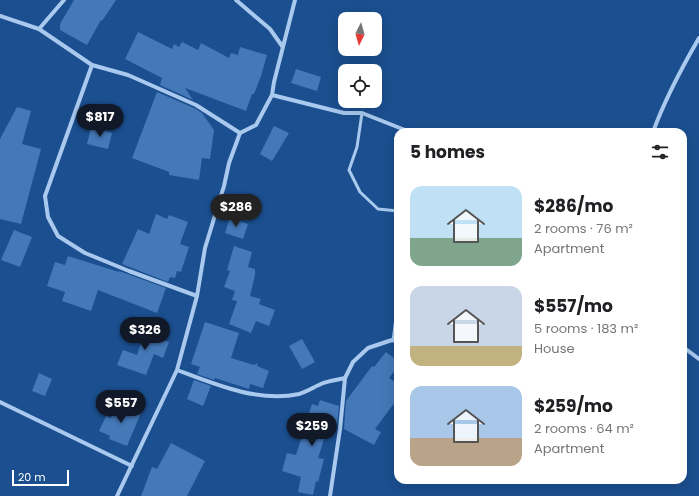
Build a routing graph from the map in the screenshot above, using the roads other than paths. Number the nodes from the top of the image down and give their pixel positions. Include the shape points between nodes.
1 (64, 0) edge
2 (236, 0) edge
3 (295, 0) edge
4 (0, 16) edge
5 (39, 29) junction
6 (699, 38) edge
7 (282, 46) junction
8 (92, 64) junction
9 (272, 95) junction
10 (362, 113) junction
11 (400, 128) edge
12 (654, 128) edge
13 (240, 133) junction
14 (394, 211) edge
15 (197, 296) junction
16 (394, 333) edge
17 (393, 341) joint
18 (687, 350) edge
19 (699, 359) edge
20 (178, 370) junction
21 (345, 378) junction
22 (0, 402) edge
23 (132, 466) junction
24 (117, 496) edge
25 (330, 496) edge

1 - 5 street
2 - 7 street via 270,29
3 - 7 street
4 - 5 street
5 - 8 street
6 - 12 street via 661,108
7 - 9 street
8 - 13 street via 128,75 196,105
8 - 15 street via 45,196 48,217 58,236 85,253
9 - 10 street via 344,113
9 - 13 street via 256,125
10 - 11 street
10 - 14 lane via 357,147 349,170 360,192 378,209
13 - 15 street via 205,248
15 - 20 street
16 - 17 lane
17 - 21 street via 368,348 353,362
18 - 19 street
20 - 21 street via 223,388 282,397 300,394 322,384
20 - 23 street
21 - 25 street
22 - 23 street
23 - 24 street

